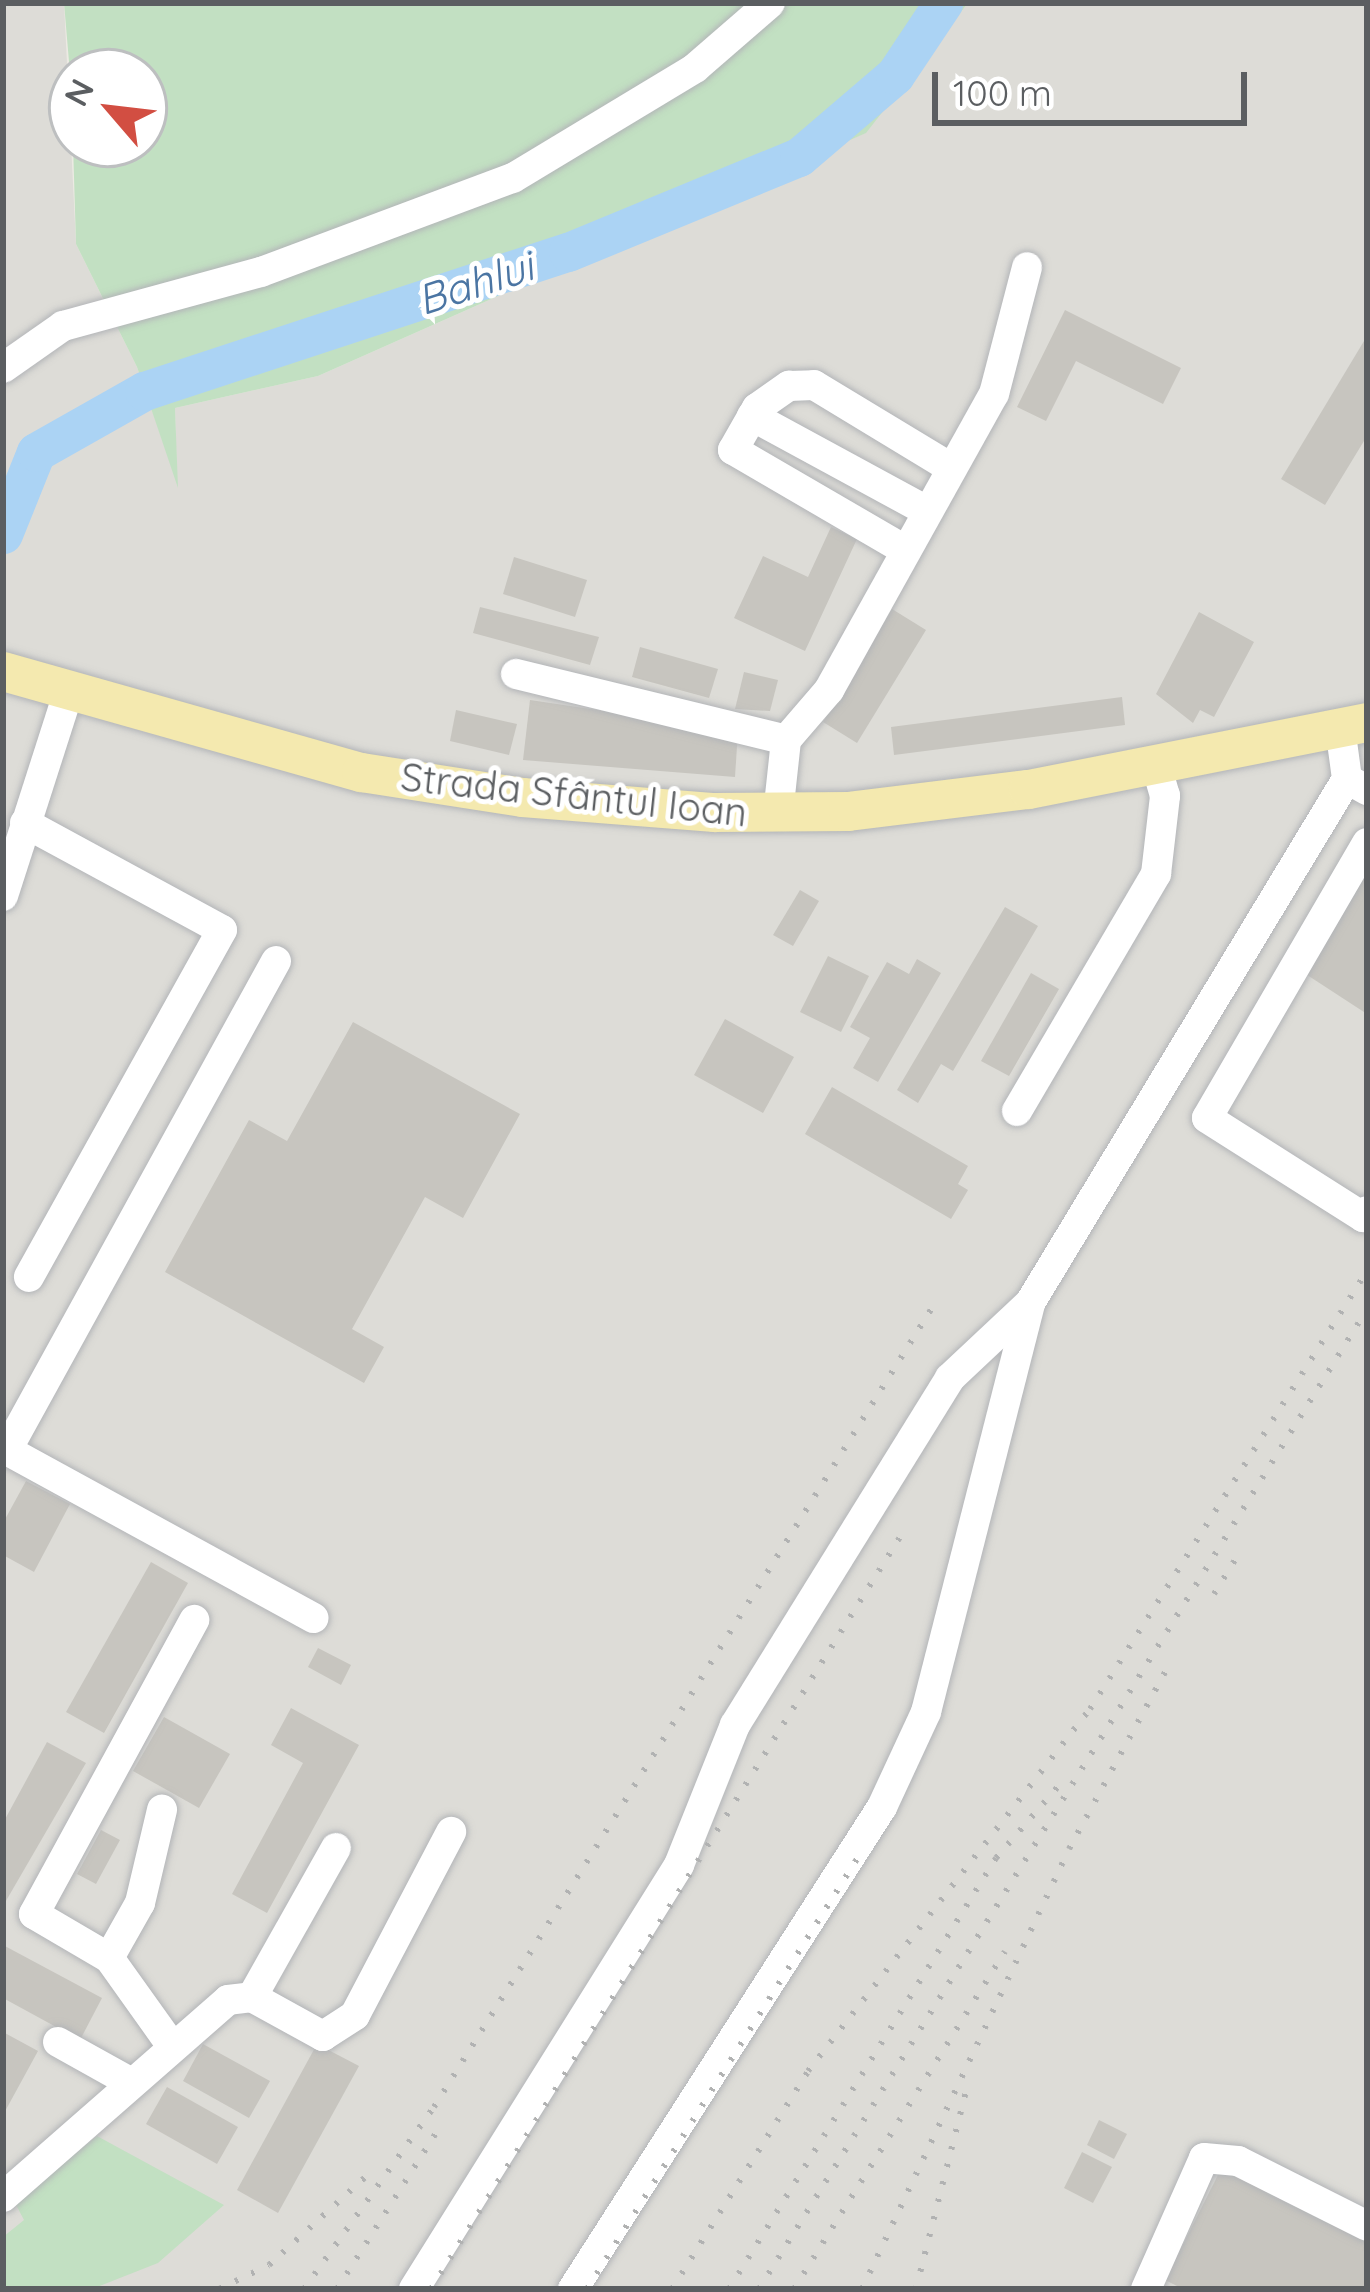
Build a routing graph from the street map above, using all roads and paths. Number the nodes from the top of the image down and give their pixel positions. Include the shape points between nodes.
1 (770, 3) edge
2 (1028, 267) dead end
3 (3, 368) edge
4 (752, 416) junction
5 (951, 469) junction
6 (927, 511) junction
7 (904, 550) junction
8 (3, 671) edge
9 (516, 674) dead end
10 (69, 691) junction
11 (1354, 724) edge
12 (786, 740) junction
13 (1156, 764) junction
14 (1357, 784) edge
15 (778, 814) junction
16 (25, 823) junction
17 (1367, 843) edge
18 (3, 896) edge
19 (276, 961) dead end
20 (1017, 1111) dead end
21 (1367, 1210) edge
22 (29, 1277) dead end
23 (1030, 1303) junction
24 (5, 1449) edge
25 (314, 1618) dead end
26 (194, 1620) dead end
27 (162, 1810) dead end
28 (451, 1832) dead end
29 (335, 1848) dead end
30 (109, 1958) junction
31 (252, 1997) junction
32 (58, 2042) dead end
33 (169, 2042) junction
34 (130, 2082) junction
35 (3, 2197) edge
36 (1367, 2226) edge
37 (414, 2289) edge
38 (573, 2289) edge
39 (1146, 2289) edge

1 - 3 street via 695,68 513,178 261,272 63,326
2 - 5 street via 994,394
4 - 5 street via 789,386 814,385
4 - 6 street
4 - 7 street via 733,450
5 - 6 street
6 - 7 street
7 - 12 street via 829,690
8 - 10 main road, Strada Sfântul Ioan
9 - 12 street
10 - 15 main road, Strada Sfântul Ioan via 442,788
10 - 16 street
11 - 13 main road, Strada Sfântul Ioan
11 - 14 street
12 - 15 street
13 - 15 main road, Strada Sfântul Ioan via 1028,789
13 - 20 street via 1165,796 1156,874
14 - 23 street
16 - 18 street
16 - 22 street via 222,930
17 - 21 street via 1207,1118 1363,1217
19 - 24 street
23 - 37 street via 938,1397 735,1725 679,1864
23 - 38 street via 908,1750 882,1807
24 - 25 street
26 - 30 street via 34,1914
27 - 30 street via 140,1903
28 - 31 street via 355,2015 323,2036
29 - 31 street
30 - 33 street
31 - 33 street via 228,2000
32 - 34 street
33 - 34 street
34 - 35 street
36 - 39 street via 1238,2161 1204,2158

